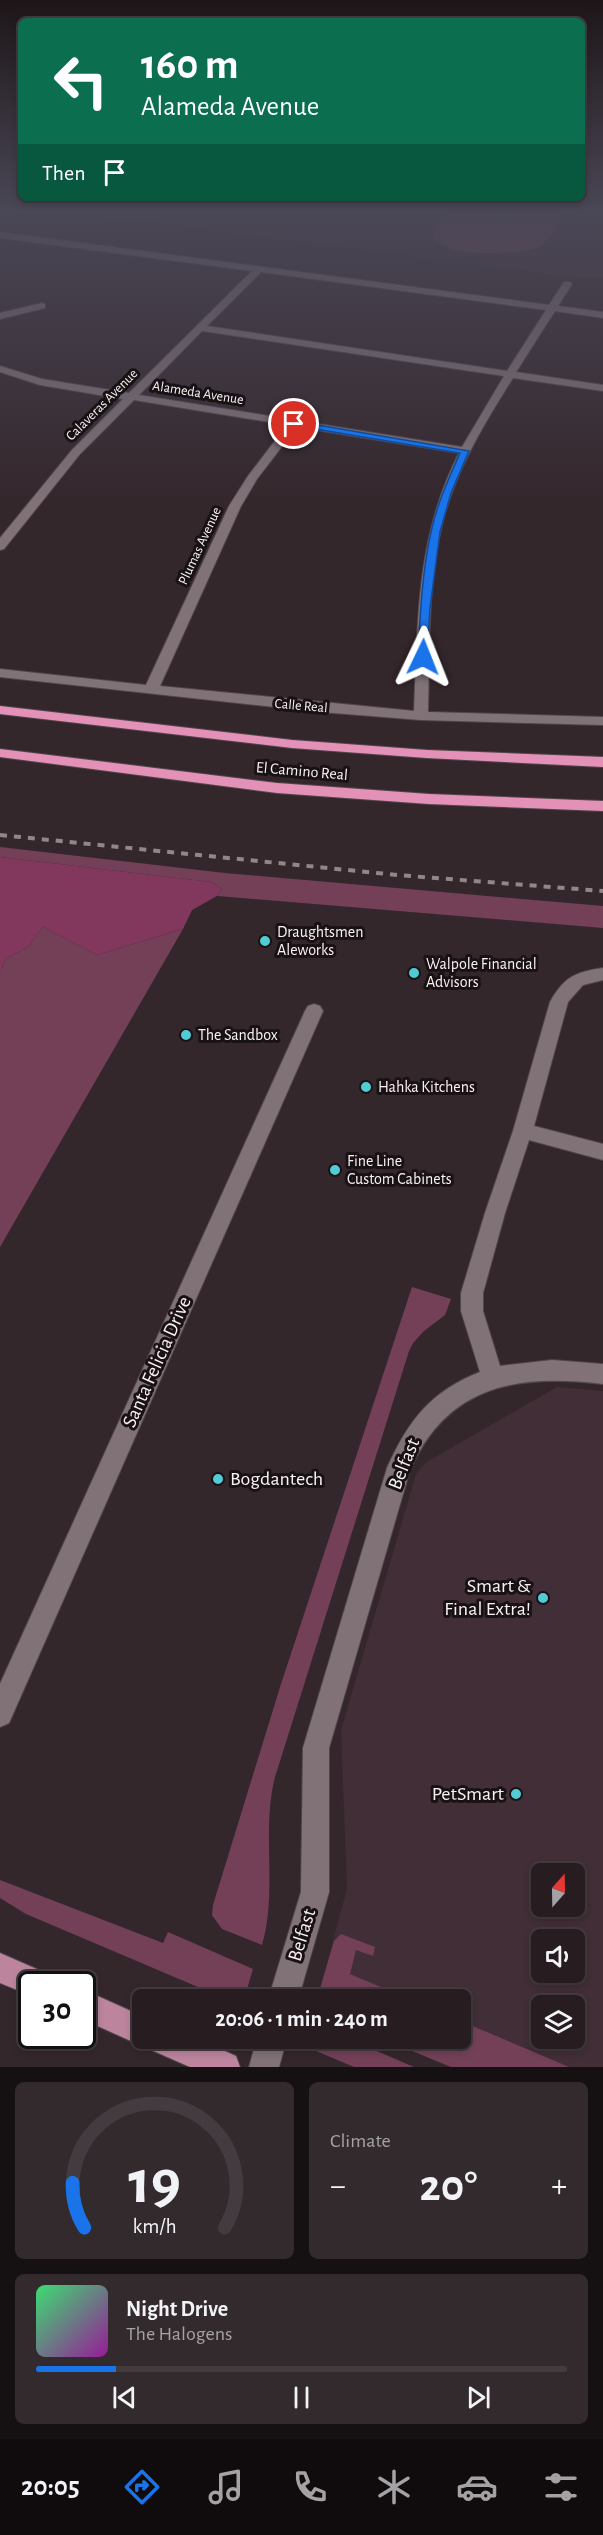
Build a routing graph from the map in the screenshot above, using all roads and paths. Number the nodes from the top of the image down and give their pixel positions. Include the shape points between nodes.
1 (27, 309) edge
2 (218, 309) edge
3 (552, 309) edge
4 (563, 309) edge
5 (603, 315) edge
6 (0, 316) edge
7 (199, 328) junction
8 (0, 369) edge
9 (512, 375) junction
10 (603, 388) edge
11 (131, 397) junction
12 (294, 424) junction
13 (465, 451) junction
14 (0, 546) edge
15 (0, 673) edge
16 (151, 690) junction
17 (0, 710) edge
18 (421, 716) junction
19 (603, 721) edge
20 (0, 753) edge
21 (603, 762) edge
22 (603, 807) edge
23 (603, 974) edge
24 (314, 1011) dead end
25 (522, 1131) junction
26 (603, 1152) edge
27 (603, 1374) edge
28 (493, 1377) junction
29 (0, 1714) edge
30 (0, 1968) edge
31 (18, 1976) edge
32 (287, 1989) edge
33 (96, 2010) edge
34 (132, 2026) edge
35 (185, 2049) edge
36 (269, 2049) edge
37 (225, 2067) edge
38 (264, 2067) edge

1 - 6 street
2 - 7 street, Calaveras Avenue
3 - 9 street
4 - 5 street
7 - 9 street
7 - 11 street, Calaveras Avenue
8 - 11 street, Alameda Avenue via 40,382
9 - 10 street
9 - 13 street
11 - 12 street, Alameda Avenue
11 - 14 street, Calaveras Avenue via 76,452
12 - 13 street, Alameda Avenue
12 - 16 street, Plumas Avenue via 235,506
13 - 18 street via 446,493 435,532 425,608
15 - 16 street, Calle Real
16 - 18 street, Calle Real
17 - 21 highway, El Camino Real via 292,744
18 - 19 street, Calle Real
20 - 22 highway, El Camino Real via 277,788
23 - 25 street via 579,978 566,988
24 - 29 street, Santa Felicia Drive
25 - 26 street
25 - 28 street via 471,1302
27 - 28 street, Belfast via 549,1369
28 - 32 street, Belfast via 466,1387 431,1416 399,1468 316,1748 317,1879
30 - 31 main road
33 - 34 main road
35 - 37 main road
36 - 38 street

